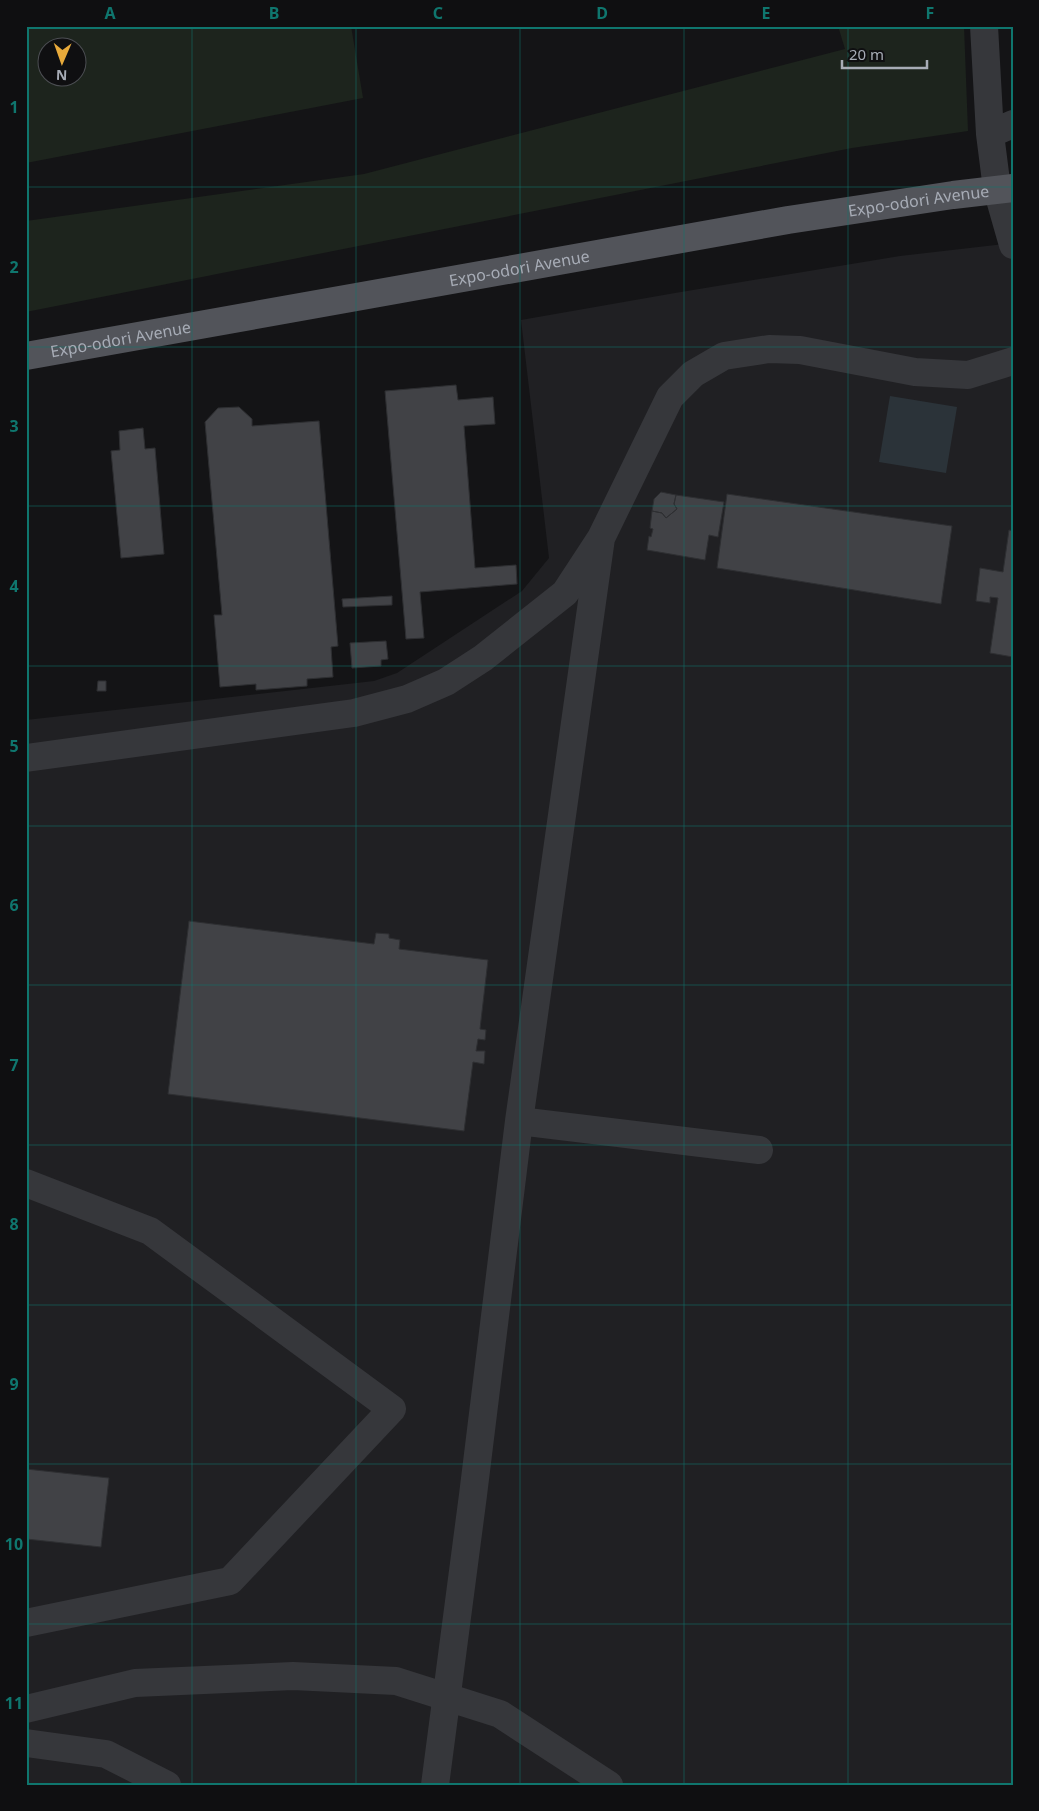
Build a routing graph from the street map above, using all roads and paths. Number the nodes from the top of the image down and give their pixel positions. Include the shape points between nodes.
1 (984, 26) edge
2 (1001, 129) edge
3 (1005, 189) edge
4 (1013, 244) edge
5 (26, 356) edge
6 (1013, 361) edge
7 (601, 538) junction
8 (26, 758) edge
9 (519, 1121) junction
10 (759, 1150) dead end
11 (26, 1183) edge
12 (26, 1623) edge
13 (26, 1709) edge
14 (26, 1743) edge
15 (167, 1785) edge
16 (435, 1785) edge
17 (609, 1785) edge

1 - 2 street
2 - 3 street
3 - 4 street
3 - 5 main road, Expo-odori Avenue via 748,227
6 - 7 street via 968,375 915,372 800,350 769,349 724,356 693,374 670,397
7 - 8 street via 559,599 483,658 446,682 407,699 354,713
7 - 9 street
9 - 10 street
9 - 16 street
11 - 12 street via 150,1231 392,1409 230,1581
13 - 17 street via 135,1683 293,1676 396,1681 500,1714
14 - 15 street via 106,1754

